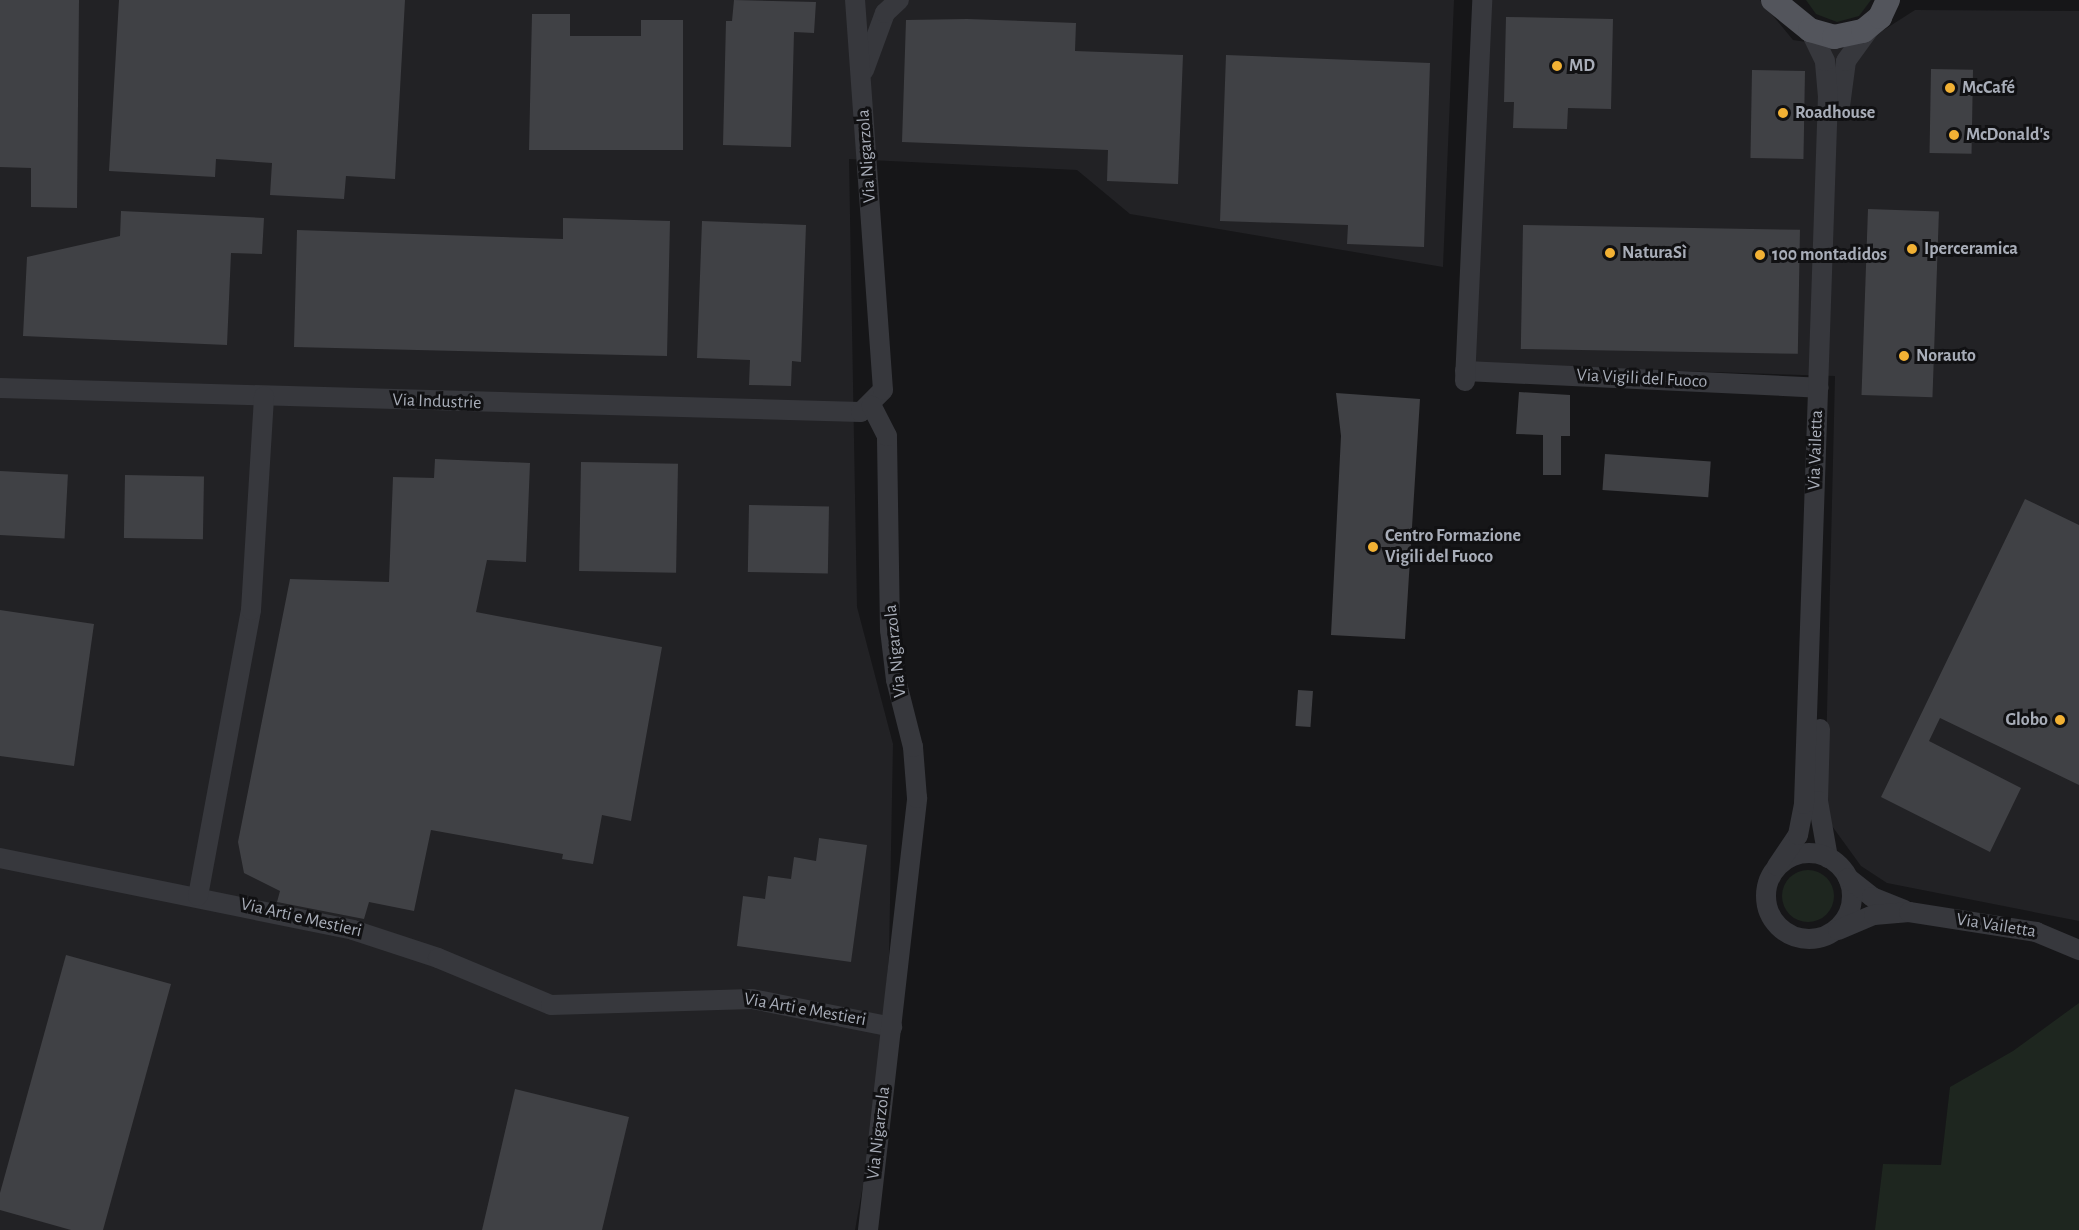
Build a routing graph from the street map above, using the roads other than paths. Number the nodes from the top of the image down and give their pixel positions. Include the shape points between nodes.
1 (1482, 0) edge
2 (854, 3) edge
3 (890, 4) edge
4 (1784, 5) edge
5 (1886, 7) edge
6 (1810, 30) junction
7 (862, 76) junction
8 (0, 388) edge
9 (1819, 388) junction
10 (264, 396) junction
11 (872, 406) junction
12 (0, 858) edge
13 (1828, 858) junction
14 (1777, 866) junction
15 (1848, 878) junction
16 (198, 896) junction
17 (1909, 912) junction
18 (1827, 936) junction
19 (2079, 950) edge
20 (892, 1027) junction
21 (867, 1230) edge

1 - 9 street, Via Vigili del Fuoco via 1465,376
2 - 7 street, Via Nigarzola
3 - 7 street, Via Nigarzola
4 - 6 main road
5 - 6 main road via 1845,37
5 - 13 street, Via Vailetta via 1846,61 1840,98 1818,793
6 - 9 street, Via Vailetta via 1823,56 1828,82
7 - 11 street, Via Nigarzola via 883,390
8 - 10 street, Via Industrie
9 - 14 street, Via Vailetta via 1803,817 1794,842
10 - 11 street, Via Industrie via 850,415
10 - 16 street via 251,610
11 - 20 street, Via Nigarzola via 887,436 890,630 896,680 913,747 917,798
12 - 16 street, Via Arti e Mestieri
13 - 14 street via 1801,854
13 - 15 street
14 - 18 street via 1765,893 1774,922 1798,939
15 - 17 street, Via Vailetta via 1872,897
15 - 18 street via 1851,905 1847,917
16 - 20 street, Via Arti e Mestieri via 381,938 551,1005 752,999
17 - 18 street, Via Vailetta via 1865,918
17 - 19 street, Via Vailetta via 2036,932
20 - 21 street, Via Nigarzola

